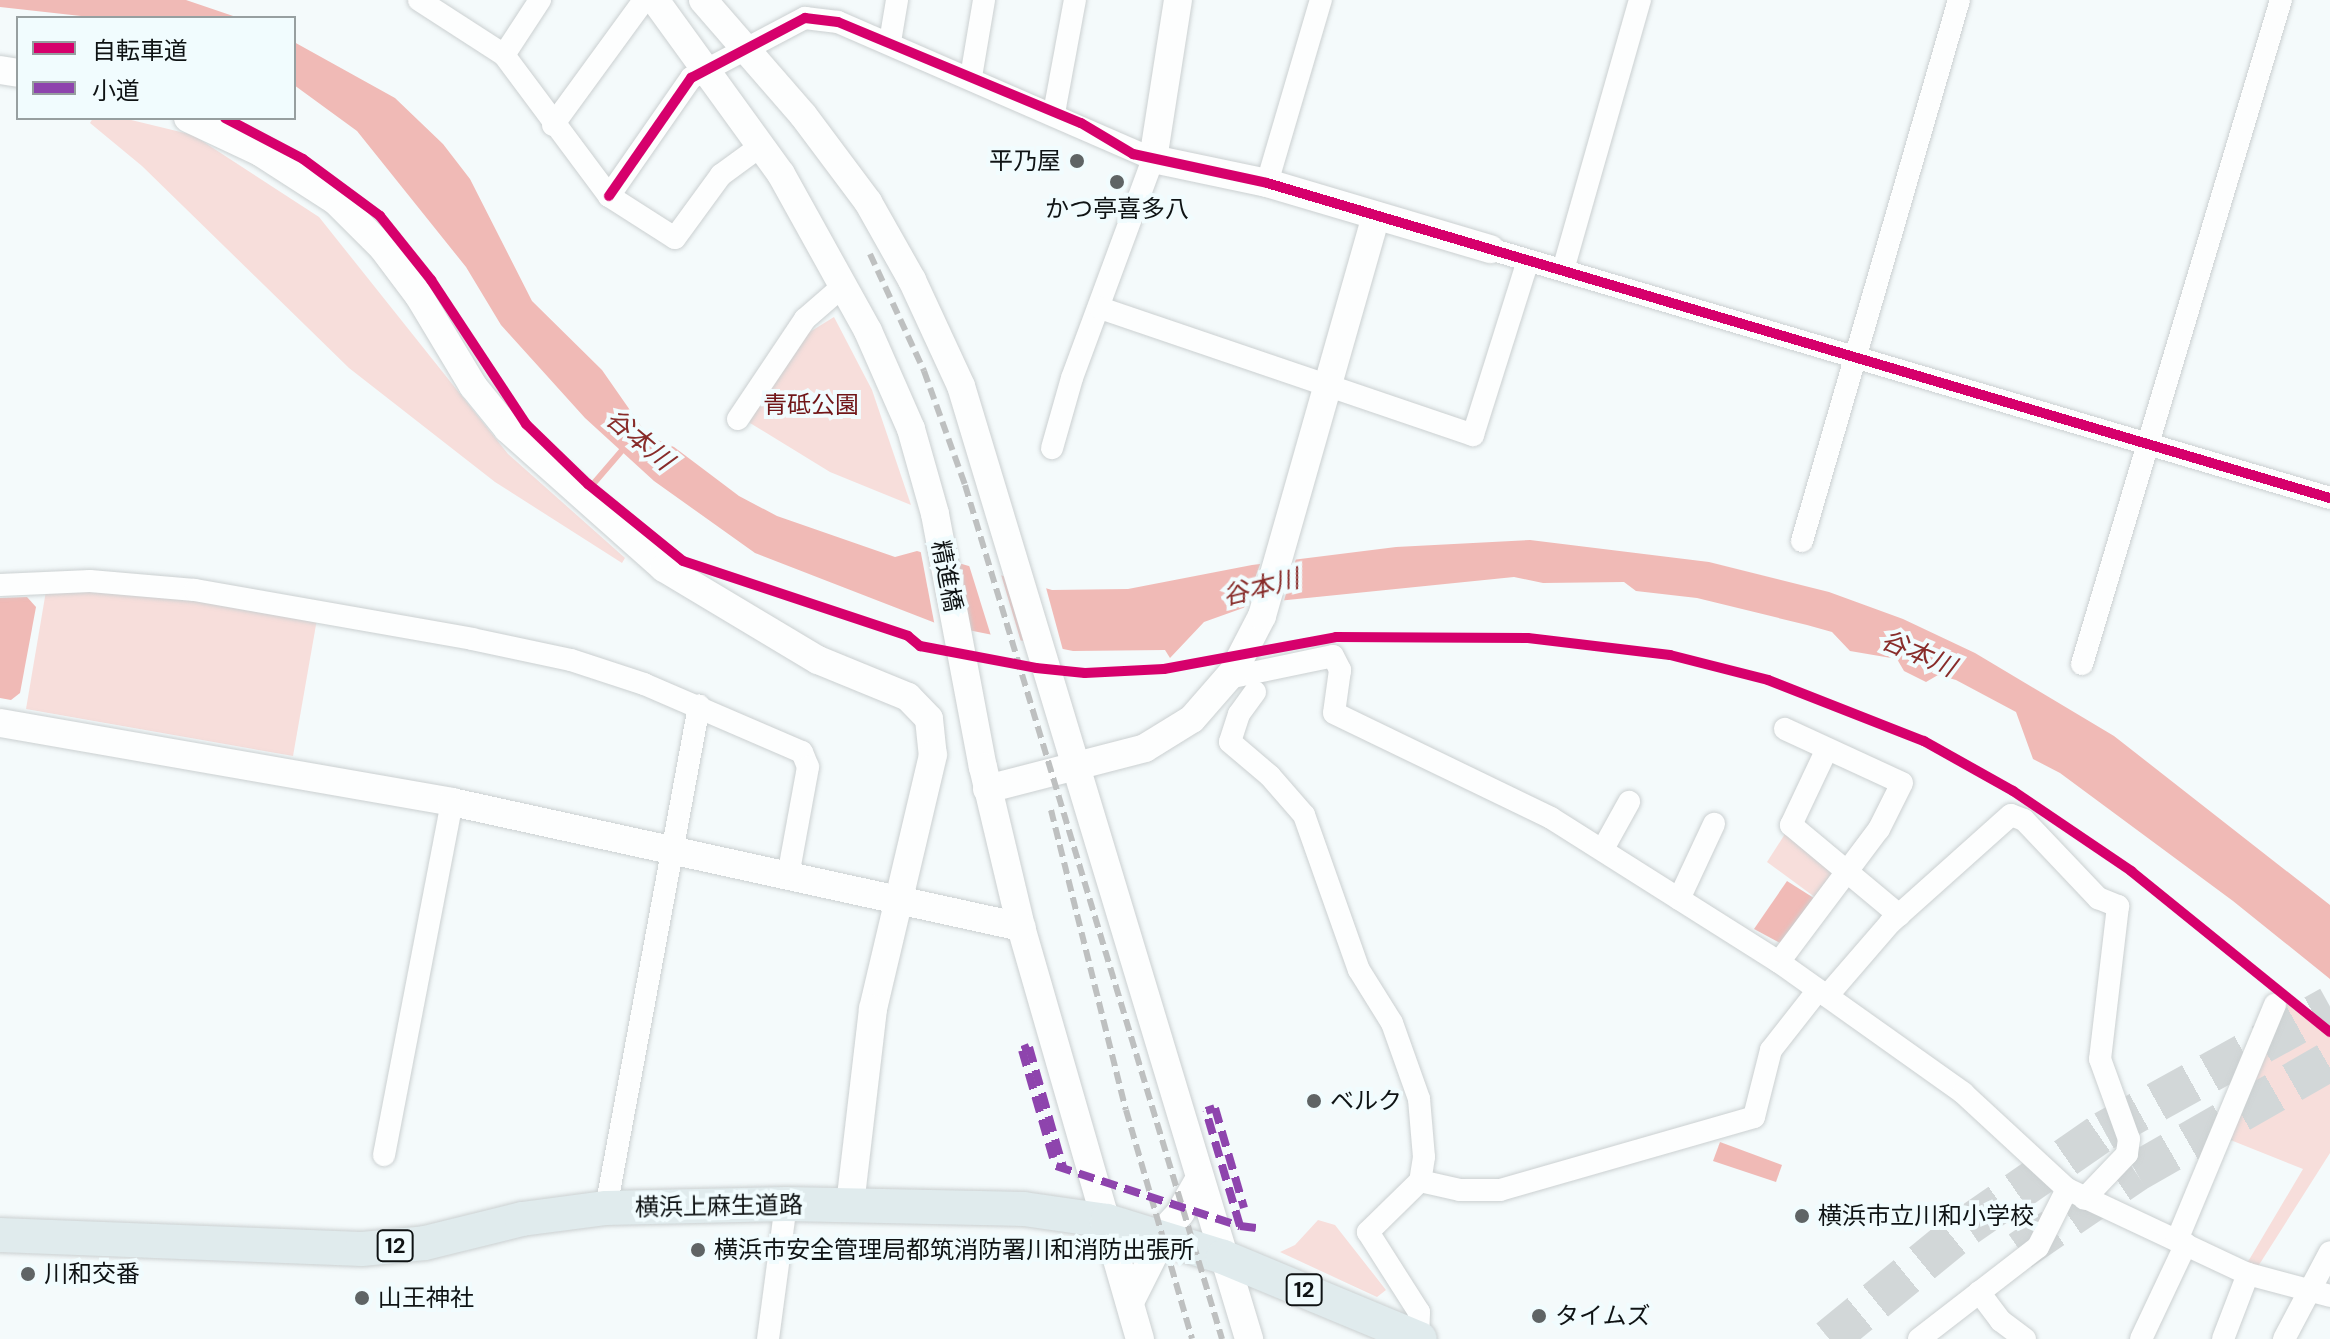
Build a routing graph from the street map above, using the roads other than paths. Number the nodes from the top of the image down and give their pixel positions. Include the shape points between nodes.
1 (540, 0) edge
2 (644, 0) edge
3 (655, 0) edge
4 (703, 0) edge
5 (897, 0) edge
6 (984, 0) edge
7 (1075, 0) edge
8 (1178, 0) edge
9 (1321, 0) edge
10 (1640, 0) edge
11 (1959, 0) edge
12 (2281, 0) edge
13 (432, 4) edge
14 (807, 9) edge
15 (890, 42) junction
16 (751, 51) junction
17 (504, 55) junction
18 (709, 68) junction
19 (971, 77) junction
20 (1054, 113) junction
21 (192, 120) edge
22 (553, 125) junction
23 (762, 145) junction
24 (1153, 159) junction
25 (1267, 183) junction
26 (609, 196) junction
27 (1376, 216) junction
28 (1490, 249) joint
29 (1528, 261) junction
30 (1563, 270) junction
31 (843, 286) junction
32 (1100, 308) junction
33 (1856, 359) junction
34 (1329, 387) junction
35 (738, 419) dead end
36 (2152, 444) junction
37 (1052, 448) dead end
38 (2330, 498) edge
39 (1802, 541) dead end
40 (0, 585) edge
41 (2082, 664) dead end
42 (1230, 675) junction
43 (1255, 692) dead end
44 (699, 706) junction
45 (0, 723) edge
46 (1785, 729) dead end
47 (1826, 751) junction
48 (1076, 767) junction
49 (987, 789) junction
50 (452, 802) junction
51 (1629, 802) dead end
52 (1714, 824) dead end
53 (670, 847) junction
54 (1603, 849) junction
55 (1847, 873) junction
56 (788, 876) junction
57 (1679, 899) junction
58 (899, 900) junction
59 (1899, 915) junction
60 (1021, 927) junction
61 (1779, 962) junction
62 (1822, 993) junction
63 (2275, 1005) dead end
64 (384, 1155) dead end
65 (1200, 1178) junction
66 (1420, 1181) junction
67 (2076, 1194) junction
68 (786, 1204) junction
69 (850, 1205) junction
70 (606, 1208) junction
71 (1107, 1221) junction
72 (0, 1235) edge
73 (1160, 1237) junction
74 (2182, 1242) junction
75 (2330, 1252) edge
76 (1223, 1257) junction
77 (2248, 1274) junction
78 (2306, 1290) junction
79 (1979, 1292) junction
80 (2330, 1296) edge
81 (1130, 1302) junction
82 (768, 1339) edge
83 (1140, 1339) edge
84 (1249, 1339) edge
85 (1419, 1339) edge
86 (1919, 1339) edge
87 (2025, 1339) edge
88 (2141, 1339) edge
89 (2223, 1339) edge
90 (2284, 1339) edge

1 - 17 street
2 - 22 street
3 - 18 street, 精進橋
4 - 16 street
5 - 15 street
6 - 19 street
7 - 20 street
8 - 24 street
9 - 25 street
10 - 30 street
11 - 33 street
12 - 36 street
13 - 17 street
14 - 15 street
14 - 16 street
15 - 19 street
16 - 18 street
16 - 48 street via 850,176 912,280 961,386
17 - 22 street
18 - 23 street, 精進橋
18 - 26 street via 677,94
19 - 20 street
20 - 24 street
21 - 58 street via 260,152 336,201 410,284 490,408 617,529 696,591 818,660 908,697 923,710 933,728 933,755
22 - 26 street
23 - 26 street via 732,164 675,238
23 - 31 street, 精進橋
24 - 25 street
24 - 32 street
25 - 27 street
27 - 28 street
27 - 34 street
28 - 29 street
29 - 30 street
29 - 34 street via 1473,435
30 - 33 street
31 - 35 street via 805,319
31 - 49 street, 精進橋 via 911,429 937,523
32 - 34 street
32 - 37 street
33 - 36 street
33 - 39 street
34 - 42 street via 1262,616
36 - 38 street
36 - 41 street
40 - 44 street via 159,585 303,609 571,660
42 - 48 street via 1172,733 1133,753
42 - 54 street via 1333,656 1340,670 1334,713 1551,818
43 - 66 street via 1239,714 1230,742 1294,801 1312,830 1359,970 1392,1023 1419,1099 1424,1157
44 - 53 street
44 - 56 street via 802,752 808,767
45 - 50 street
46 - 47 street
47 - 55 street via 1791,825
47 - 55 street via 1902,783 1879,829
48 - 49 street
48 - 65 street
49 - 60 street, 精進橋
50 - 53 street
50 - 64 street
51 - 54 street
52 - 57 street
53 - 56 street
53 - 70 street
54 - 57 street
55 - 59 street
55 - 61 street
56 - 58 street
57 - 61 street
58 - 60 street
58 - 69 street via 868,1038
59 - 62 street
59 - 67 street via 2011,815 2024,820 2098,898 2118,906 2100,1059 2129,1139 2127,1154
60 - 71 street, 精進橋
61 - 62 street
62 - 66 street via 1771,1050 1754,1117 1500,1190 1460,1190
62 - 67 street via 1963,1093
63 - 74 street
65 - 73 street
65 - 76 street
66 - 85 street via 1368,1232 1419,1312
67 - 74 street
67 - 79 street via 2038,1247
68 - 69 main road, 横浜上麻生道路 / 12
68 - 70 main road, 横浜上麻生道路 / 12
68 - 82 street
69 - 71 main road, 横浜上麻生道路 / 12 via 1024,1209
70 - 72 main road, 横浜上麻生道路 / 12 via 522,1219 425,1243 362,1249
71 - 73 main road, 横浜上麻生道路 / 12
71 - 81 street, 精進橋
73 - 76 main road, 横浜上麻生道路 / 12
73 - 81 street
74 - 77 street
74 - 88 street
75 - 78 street
76 - 84 street
76 - 85 main road, 横浜上麻生道路 / 12
77 - 78 street
77 - 89 street
78 - 80 street
78 - 90 street
79 - 86 street
79 - 87 street via 2001,1321
81 - 83 street, 精進橋

